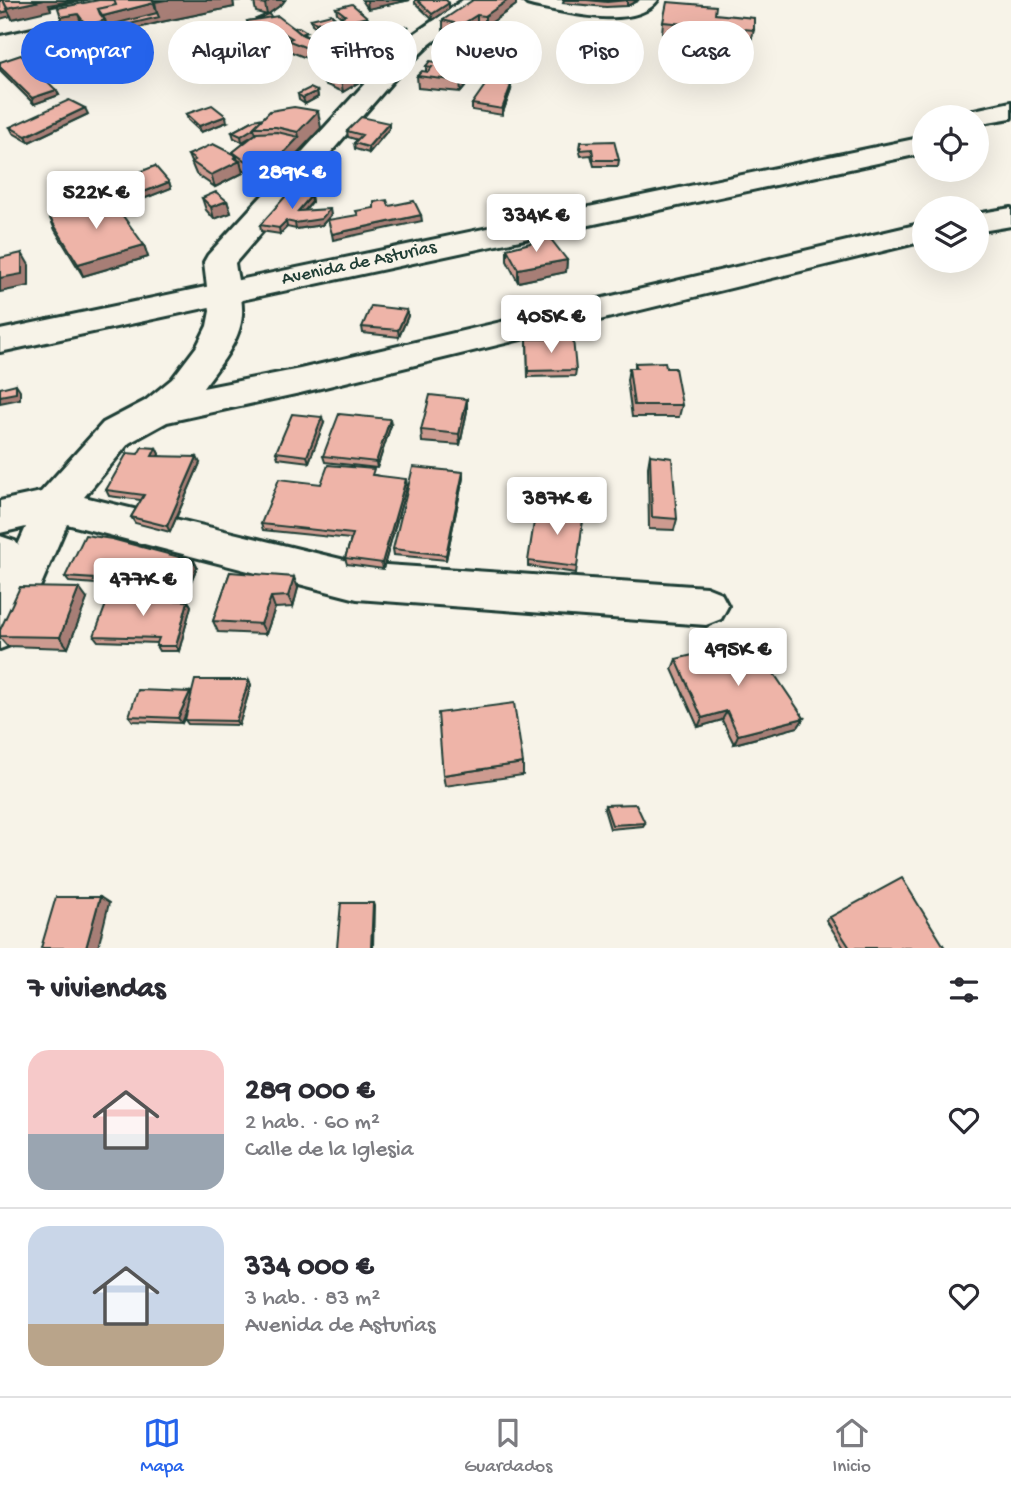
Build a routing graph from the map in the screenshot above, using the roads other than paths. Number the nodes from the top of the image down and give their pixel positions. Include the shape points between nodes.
1 (122, 0) edge
2 (478, 0) edge
3 (534, 0) edge
4 (647, 0) edge
5 (0, 26) edge
6 (1011, 110) edge
7 (989, 114) edge
8 (1011, 127) edge
9 (912, 131) edge
10 (989, 131) edge
11 (912, 147) edge
12 (1011, 217) edge
13 (989, 221) edge
14 (912, 235) edge
15 (222, 283) junction
16 (0, 318) edge
17 (0, 341) edge
18 (158, 410) junction
19 (52, 505) junction
20 (0, 517) edge
21 (0, 553) edge
22 (706, 606) dead end
23 (0, 628) edge

1 - 5 street
2 - 15 street via 422,38 388,72 219,262
3 - 4 street via 628,10
6 - 7 street
8 - 10 street
9 - 15 street, Avenida de Asturias
11 - 15 street, Avenida de Asturias
12 - 13 street
14 - 18 street via 300,382
15 - 16 street, Avenida de Asturias
15 - 17 street, Avenida de Asturias
15 - 18 street via 224,326 211,352 184,388
18 - 19 street via 116,433
19 - 20 street
19 - 22 street via 356,581
19 - 23 street via 44,533
21 - 23 street via 5,572

